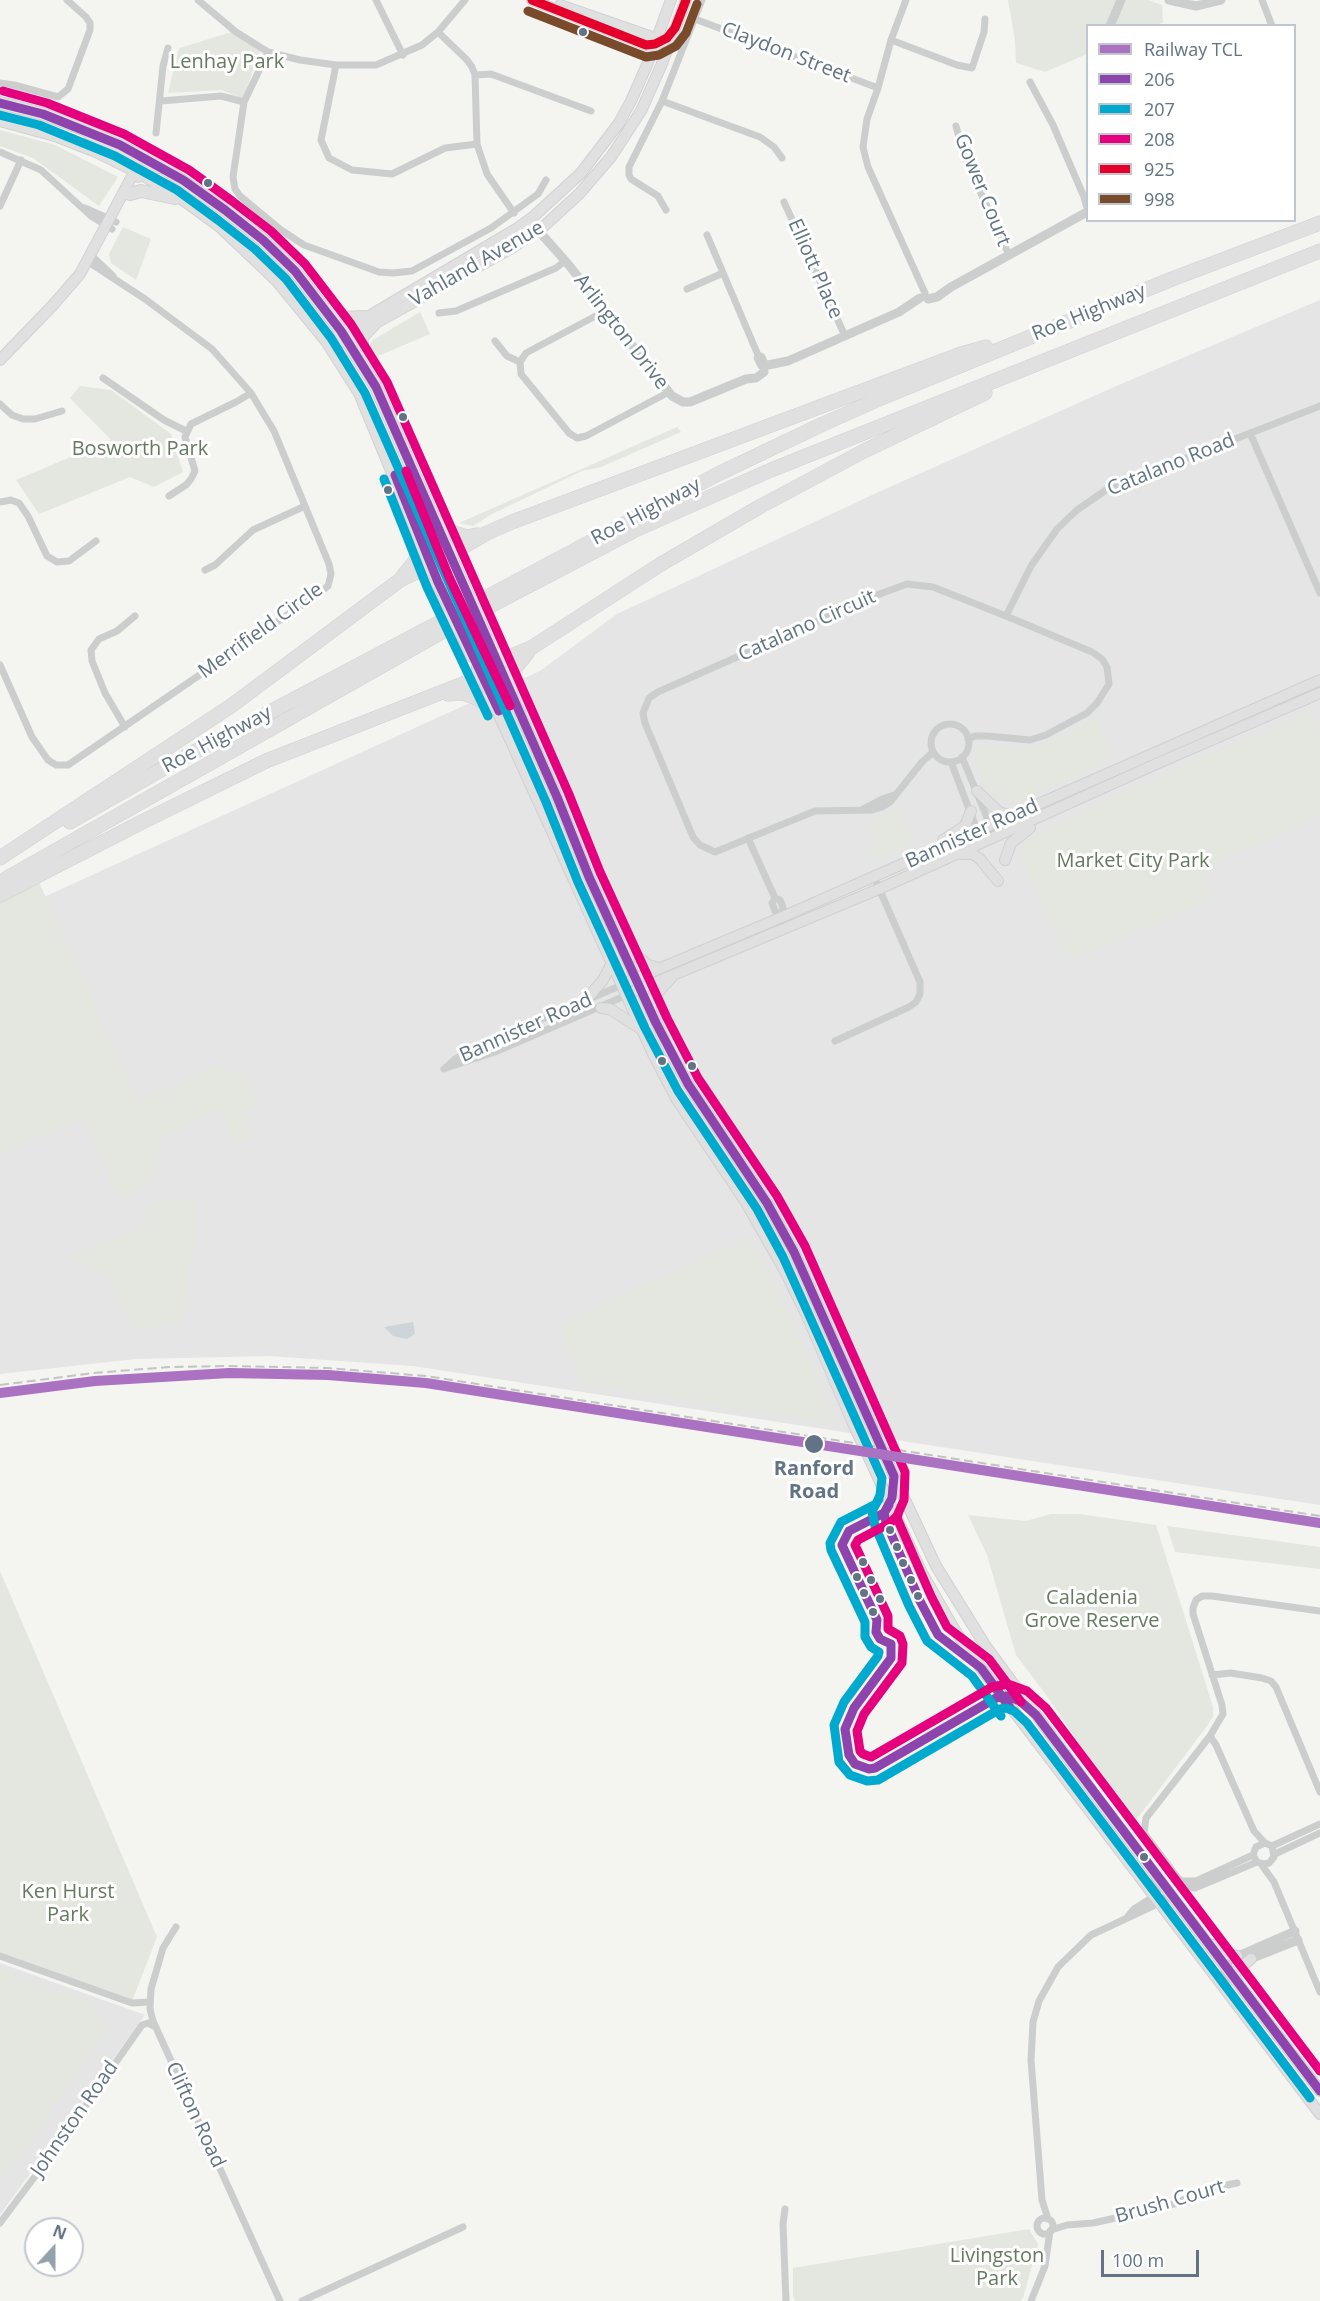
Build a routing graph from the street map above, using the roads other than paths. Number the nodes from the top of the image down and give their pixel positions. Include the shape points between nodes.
1 (67, 0) edge
2 (198, 0) edge
3 (376, 0) edge
4 (465, 0) edge
5 (532, 0) edge
6 (548, 0) edge
7 (671, 0) edge
8 (686, 0) edge
9 (702, 0) edge
10 (1121, 0) edge
11 (1169, 0) edge
12 (1221, 0) edge
13 (1262, 0) edge
14 (903, 1) edge
15 (695, 19) junction
16 (985, 19) dead end
17 (1111, 24) edge
18 (1271, 24) edge
19 (675, 28) junction
20 (438, 32) junction
21 (891, 40) junction
22 (655, 44) junction
23 (168, 48) dead end
24 (268, 52) junction
25 (403, 55) junction
26 (663, 62) junction
27 (336, 65) junction
28 (475, 75) junction
29 (1030, 82) dead end
30 (0, 83) edge
31 (878, 88) junction
32 (160, 101) junction
33 (662, 101) junction
34 (244, 102) junction
35 (0, 103) edge
36 (591, 111) dead end
37 (0, 120) edge
38 (956, 126) dead end
39 (83, 129) junction
40 (156, 133) dead end
41 (477, 144) junction
42 (0, 152) edge
43 (782, 158) dead end
44 (21, 160) junction
45 (164, 168) junction
46 (139, 172) junction
47 (546, 180) dead end
48 (130, 194) junction
49 (1086, 199) edge
50 (784, 201) dead end
51 (188, 202) junction
52 (0, 206) edge
53 (666, 210) dead end
54 (1086, 212) edge
55 (514, 213) junction
56 (531, 218) junction
57 (1320, 223) edge
58 (111, 224) junction
59 (540, 229) junction
60 (707, 235) dead end
61 (1320, 251) edge
62 (1009, 255) junction
63 (92, 260) junction
64 (565, 261) junction
65 (723, 273) junction
66 (687, 290) dead end
67 (924, 297) junction
68 (325, 309) junction
69 (605, 311) junction
70 (439, 313) dead end
71 (364, 317) junction
72 (378, 320) junction
73 (1063, 324) junction
74 (344, 335) junction
75 (845, 336) junction
76 (495, 341) dead end
77 (329, 344) junction
78 (360, 359) junction
79 (1051, 359) junction
80 (0, 360) edge
81 (520, 362) junction
82 (764, 367) junction
83 (104, 378) dead end
84 (669, 392) junction
85 (251, 393) junction
86 (0, 404) edge
87 (1320, 406) edge
88 (62, 411) dead end
89 (186, 431) junction
90 (1250, 433) junction
91 (169, 496) dead end
92 (0, 502) edge
93 (305, 506) junction
94 (434, 520) junction
95 (487, 533) junction
96 (96, 541) dead end
97 (422, 543) junction
98 (441, 561) junction
99 (206, 570) dead end
100 (457, 575) joint
101 (400, 580) junction
102 (438, 582) joint
103 (1320, 593) edge
104 (486, 603) junction
105 (135, 616) dead end
106 (1006, 616) junction
107 (431, 632) junction
108 (491, 648) joint
109 (531, 648) junction
110 (472, 655) joint
111 (0, 665) edge
112 (488, 666) junction
113 (1320, 680) edge
114 (510, 691) junction
115 (1320, 693) edge
116 (434, 697) junction
117 (497, 708) junction
118 (125, 727) junction
119 (968, 739) junction
120 (933, 752) junction
121 (962, 757) junction
122 (951, 762) junction
123 (977, 792) junction
124 (971, 811) junction
125 (1012, 816) junction
126 (1041, 817) junction
127 (990, 825) junction
128 (978, 831) junction
129 (995, 837) junction
130 (748, 838) junction
131 (982, 843) junction
132 (936, 850) junction
133 (956, 855) junction
134 (0, 860) edge
135 (1005, 860) dead end
136 (874, 877) junction
137 (998, 881) dead end
138 (0, 882) edge
139 (879, 889) junction
140 (0, 895) edge
141 (782, 917) junction
142 (801, 922) junction
143 (779, 932) junction
144 (620, 943) junction
145 (612, 963) junction
146 (660, 968) junction
147 (675, 973) junction
148 (638, 983) junction
149 (624, 990) junction
150 (586, 1000) junction
151 (601, 1008) junction
152 (651, 1013) junction
153 (642, 1030) junction
154 (835, 1041) dead end
155 (1320, 1611) edge
156 (1212, 1676) junction
157 (1210, 1736) junction
158 (1203, 1745) junction
159 (1218, 1752) junction
160 (1320, 1792) edge
161 (1320, 1824) edge
162 (1254, 1831) junction
163 (1320, 1833) edge
164 (1256, 1847) junction
165 (1271, 1851) junction
166 (1257, 1860) junction
167 (1151, 1866) junction
168 (1274, 1882) junction
169 (1153, 1899) junction
170 (1179, 1904) junction
171 (176, 1926) dead end
172 (1197, 1928) junction
173 (1297, 1936) junction
174 (0, 1956) edge
175 (1237, 1956) junction
176 (1251, 1959) junction
177 (1204, 1962) junction
178 (1225, 1967) junction
179 (1236, 1981) junction
180 (1320, 1992) edge
181 (1230, 1996) junction
182 (150, 2002) junction
183 (154, 2026) junction
184 (1320, 2091) edge
185 (1320, 2114) edge
186 (1237, 2183) dead end
187 (1042, 2200) junction
188 (785, 2209) dead end
189 (1038, 2222) junction
190 (0, 2223) edge
191 (1050, 2226) junction
192 (464, 2227) dead end
193 (1039, 2232) junction
194 (1046, 2249) junction
195 (280, 2301) edge
196 (302, 2301) edge
197 (786, 2301) edge
198 (1031, 2301) edge

1 - 30 street via 90,23 68,89 58,97
2 - 24 street via 236,32
3 - 25 street
4 - 20 street
5 - 22 main road via 637,42
6 - 22 main road via 649,36
7 - 22 main road, Vahland Avenue
8 - 19 main road, Vahland Avenue
9 - 15 street
10 - 17 street
11 - 12 street via 1196,6
13 - 18 street
14 - 21 street
15 - 31 street, Claydon Street
15 - 33 street
16 - 21 street via 972,68
19 - 22 main road
19 - 26 main road, Vahland Avenue
20 - 25 street
20 - 28 street via 467,60
21 - 31 street
22 - 26 main road
22 - 56 main road, Vahland Avenue via 631,101 597,155
23 - 32 street
24 - 27 street
24 - 34 street
25 - 27 street via 376,65
26 - 59 main road, Vahland Avenue via 641,111 611,157
27 - 41 street via 321,141 329,158 352,170 392,174 445,148
28 - 36 street via 490,74
28 - 41 street
29 - 49 street
31 - 67 street via 862,143 864,156
32 - 34 street via 221,96
32 - 40 street
33 - 43 street via 760,136
33 - 53 street via 628,171 631,179 658,196
34 - 55 street via 233,177 235,189 304,244 379,272 405,272 431,262
35 - 39 highway
37 - 46 highway via 55,135
38 - 62 street, Gower Court via 964,156
39 - 45 highway
39 - 46 main road via 99,144 133,160
41 - 55 street via 487,174
42 - 44 street
44 - 52 street
44 - 58 street via 41,170 91,216
45 - 46 main road
45 - 68 highway via 263,240 295,271
46 - 48 main road
46 - 51 highway
46 - 58 main road via 131,178
47 - 55 street via 538,194
48 - 51 highway via 141,191
48 - 58 main road
50 - 75 street, Elliott Place
51 - 77 highway via 219,225 278,281
54 - 62 street, Arlington Drive
56 - 59 street, Arlington Drive
56 - 71 main road, Vahland Avenue via 500,240
57 - 73 highway, Roe Highway
58 - 63 main road
59 - 64 street, Arlington Drive
59 - 72 main road, Vahland Avenue
60 - 65 street
61 - 79 highway, Roe Highway
62 - 67 street, Arlington Drive
63 - 80 main road via 88,270
63 - 85 street, Merrifield Circle via 212,349
64 - 69 street, Arlington Drive
64 - 70 street via 456,311
65 - 66 street
65 - 82 street
67 - 75 street, Arlington Drive via 910,310
68 - 71 highway via 345,318
68 - 74 highway
69 - 81 street via 526,353
69 - 84 street, Arlington Drive
71 - 74 main road, Vahland Avenue
72 - 74 main road, Vahland Avenue
72 - 78 highway via 360,339
73 - 95 highway via 961,354
73 - 104 highway, Roe Highway via 886,396 718,474
74 - 77 main road, Vahland Avenue
74 - 78 highway
75 - 82 street, Arlington Drive
76 - 81 street via 507,356
77 - 97 highway via 369,411
78 - 94 highway via 388,411
79 - 104 highway, Roe Highway via 750,479
79 - 109 highway via 761,506 661,564
81 - 84 street via 521,374 568,433 577,438
82 - 84 street, Arlington Drive via 753,379 690,402 683,402
83 - 89 street
85 - 89 street via 196,420
85 - 93 street, Merrifield Circle via 274,431
86 - 88 street via 23,419
87 - 90 street, Catalano Road
89 - 91 street via 195,471 186,485
90 - 103 street
90 - 106 street, Catalano Road via 1109,488 1077,510 1057,529 1031,566
92 - 96 street via 19,503 47,556 57,562 69,561
93 - 99 street via 253,530
93 - 118 street, Merrifield Circle via 329,564 327,586
94 - 95 highway via 467,537
94 - 98 highway
95 - 98 highway
97 - 98 highway
97 - 101 highway via 416,560
98 - 100 highway
98 - 101 highway
98 - 102 highway
100 - 108 highway
101 - 134 highway via 231,706
102 - 110 highway
104 - 107 highway, Roe Highway, bridge
105 - 118 street via 99,639 91,650 105,693
106 - 119 street, Catalano Circuit via 1092,652 1107,667 1109,684 1092,708 1046,735 1030,740 987,736
106 - 130 street, Catalano Circuit via 933,587 907,584 649,698 643,713 645,723 693,837 700,846 715,852
107 - 134 highway, Roe Highway via 166,767
107 - 138 highway, Roe Highway
108 - 112 highway
109 - 112 highway
109 - 114 highway via 512,672
110 - 112 highway
111 - 118 street, Merrifield Circle via 32,737 56,765 73,762
112 - 114 main road
112 - 116 highway via 473,680
112 - 117 main road
113 - 125 main road, Bannister Road
114 - 144 main road
115 - 126 main road, Bannister Road
116 - 117 highway via 462,693
116 - 140 highway via 266,761
117 - 145 main road
119 - 120 street, Catalano Circuit via 961,728 943,725 933,733
119 - 121 street
120 - 122 street
120 - 130 street, Catalano Circuit via 882,807 815,811
121 - 122 street
121 - 123 street
122 - 124 street
123 - 125 main road via 999,812
123 - 127 street
124 - 128 street
124 - 132 main road via 965,826 938,843
125 - 127 main road, Bannister Road
126 - 129 main road, Bannister Road
126 - 135 main road via 1011,843
127 - 128 main road, Bannister Road
127 - 129 street
128 - 131 street
128 - 132 main road, Bannister Road
129 - 131 main road, Bannister Road
130 - 141 street via 775,898 775,911
131 - 133 main road, Bannister Road
132 - 136 main road, Bannister Road
133 - 137 main road via 973,854
133 - 139 main road, Bannister Road
136 - 139 street
136 - 141 main road, Bannister Road
139 - 142 main road, Bannister Road
139 - 154 street via 920,982 920,994 909,1007
141 - 142 street
141 - 143 street
141 - 146 main road, Bannister Road
142 - 143 main road, Bannister Road
143 - 147 main road, Bannister Road
144 - 146 main road via 648,965
144 - 148 main road
145 - 149 main road
145 - 150 main road
146 - 148 main road, Bannister Road
147 - 148 main road, Bannister Road
147 - 152 main road via 651,1000
148 - 149 main road, Bannister Road
148 - 152 main road
149 - 150 street, Bannister Road
149 - 151 street, Bannister Road
149 - 153 main road
150 - 151 street, Bannister Road via 476,1047 444,1069
151 - 153 main road via 610,1009
152 - 167 main road, bridge via 688,1084 794,1252 936,1566 1002,1669
153 - 169 main road, bridge via 677,1100 750,1209 785,1271 922,1573 954,1629
155 - 156 street via 1202,1596 1196,1600 1192,1614
156 - 157 street via 1223,1714
156 - 160 street via 1231,1673 1271,1681
157 - 158 street
157 - 159 street
158 - 159 street
158 - 166 street via 1146,1818 1144,1833 1180,1881 1196,1881
159 - 162 street
161 - 165 street
162 - 164 street
162 - 165 street
163 - 165 street
164 - 165 street
164 - 166 street
165 - 166 street
165 - 168 street
166 - 168 street
167 - 169 street via 1158,1889
167 - 170 main road
168 - 173 street
169 - 170 street via 1170,1899
169 - 177 main road
169 - 187 street via 1151,1908 1091,1935 1071,1952 1058,1966 1039,2001 1031,2043
170 - 172 main road
171 - 182 street, Clifton Road via 155,1970
172 - 175 main road via 1221,1952
172 - 178 main road
173 - 175 street
173 - 176 street
173 - 180 street
174 - 182 street via 132,2003
175 - 178 street
176 - 178 street
176 - 179 main road via 1238,1969
177 - 178 street
177 - 181 main road
178 - 179 main road
178 - 181 street
179 - 184 main road
181 - 185 main road
182 - 183 street, Clifton Road
183 - 190 street, Johnston Road via 142,2025
183 - 195 street, Clifton Road
186 - 191 street, Brush Court via 1148,2211 1093,2223
187 - 189 street
187 - 191 street
188 - 197 street
189 - 191 street
189 - 193 street
191 - 193 street via 1045,2234
191 - 194 street
192 - 196 street
193 - 194 street
194 - 198 street via 1045,2266

